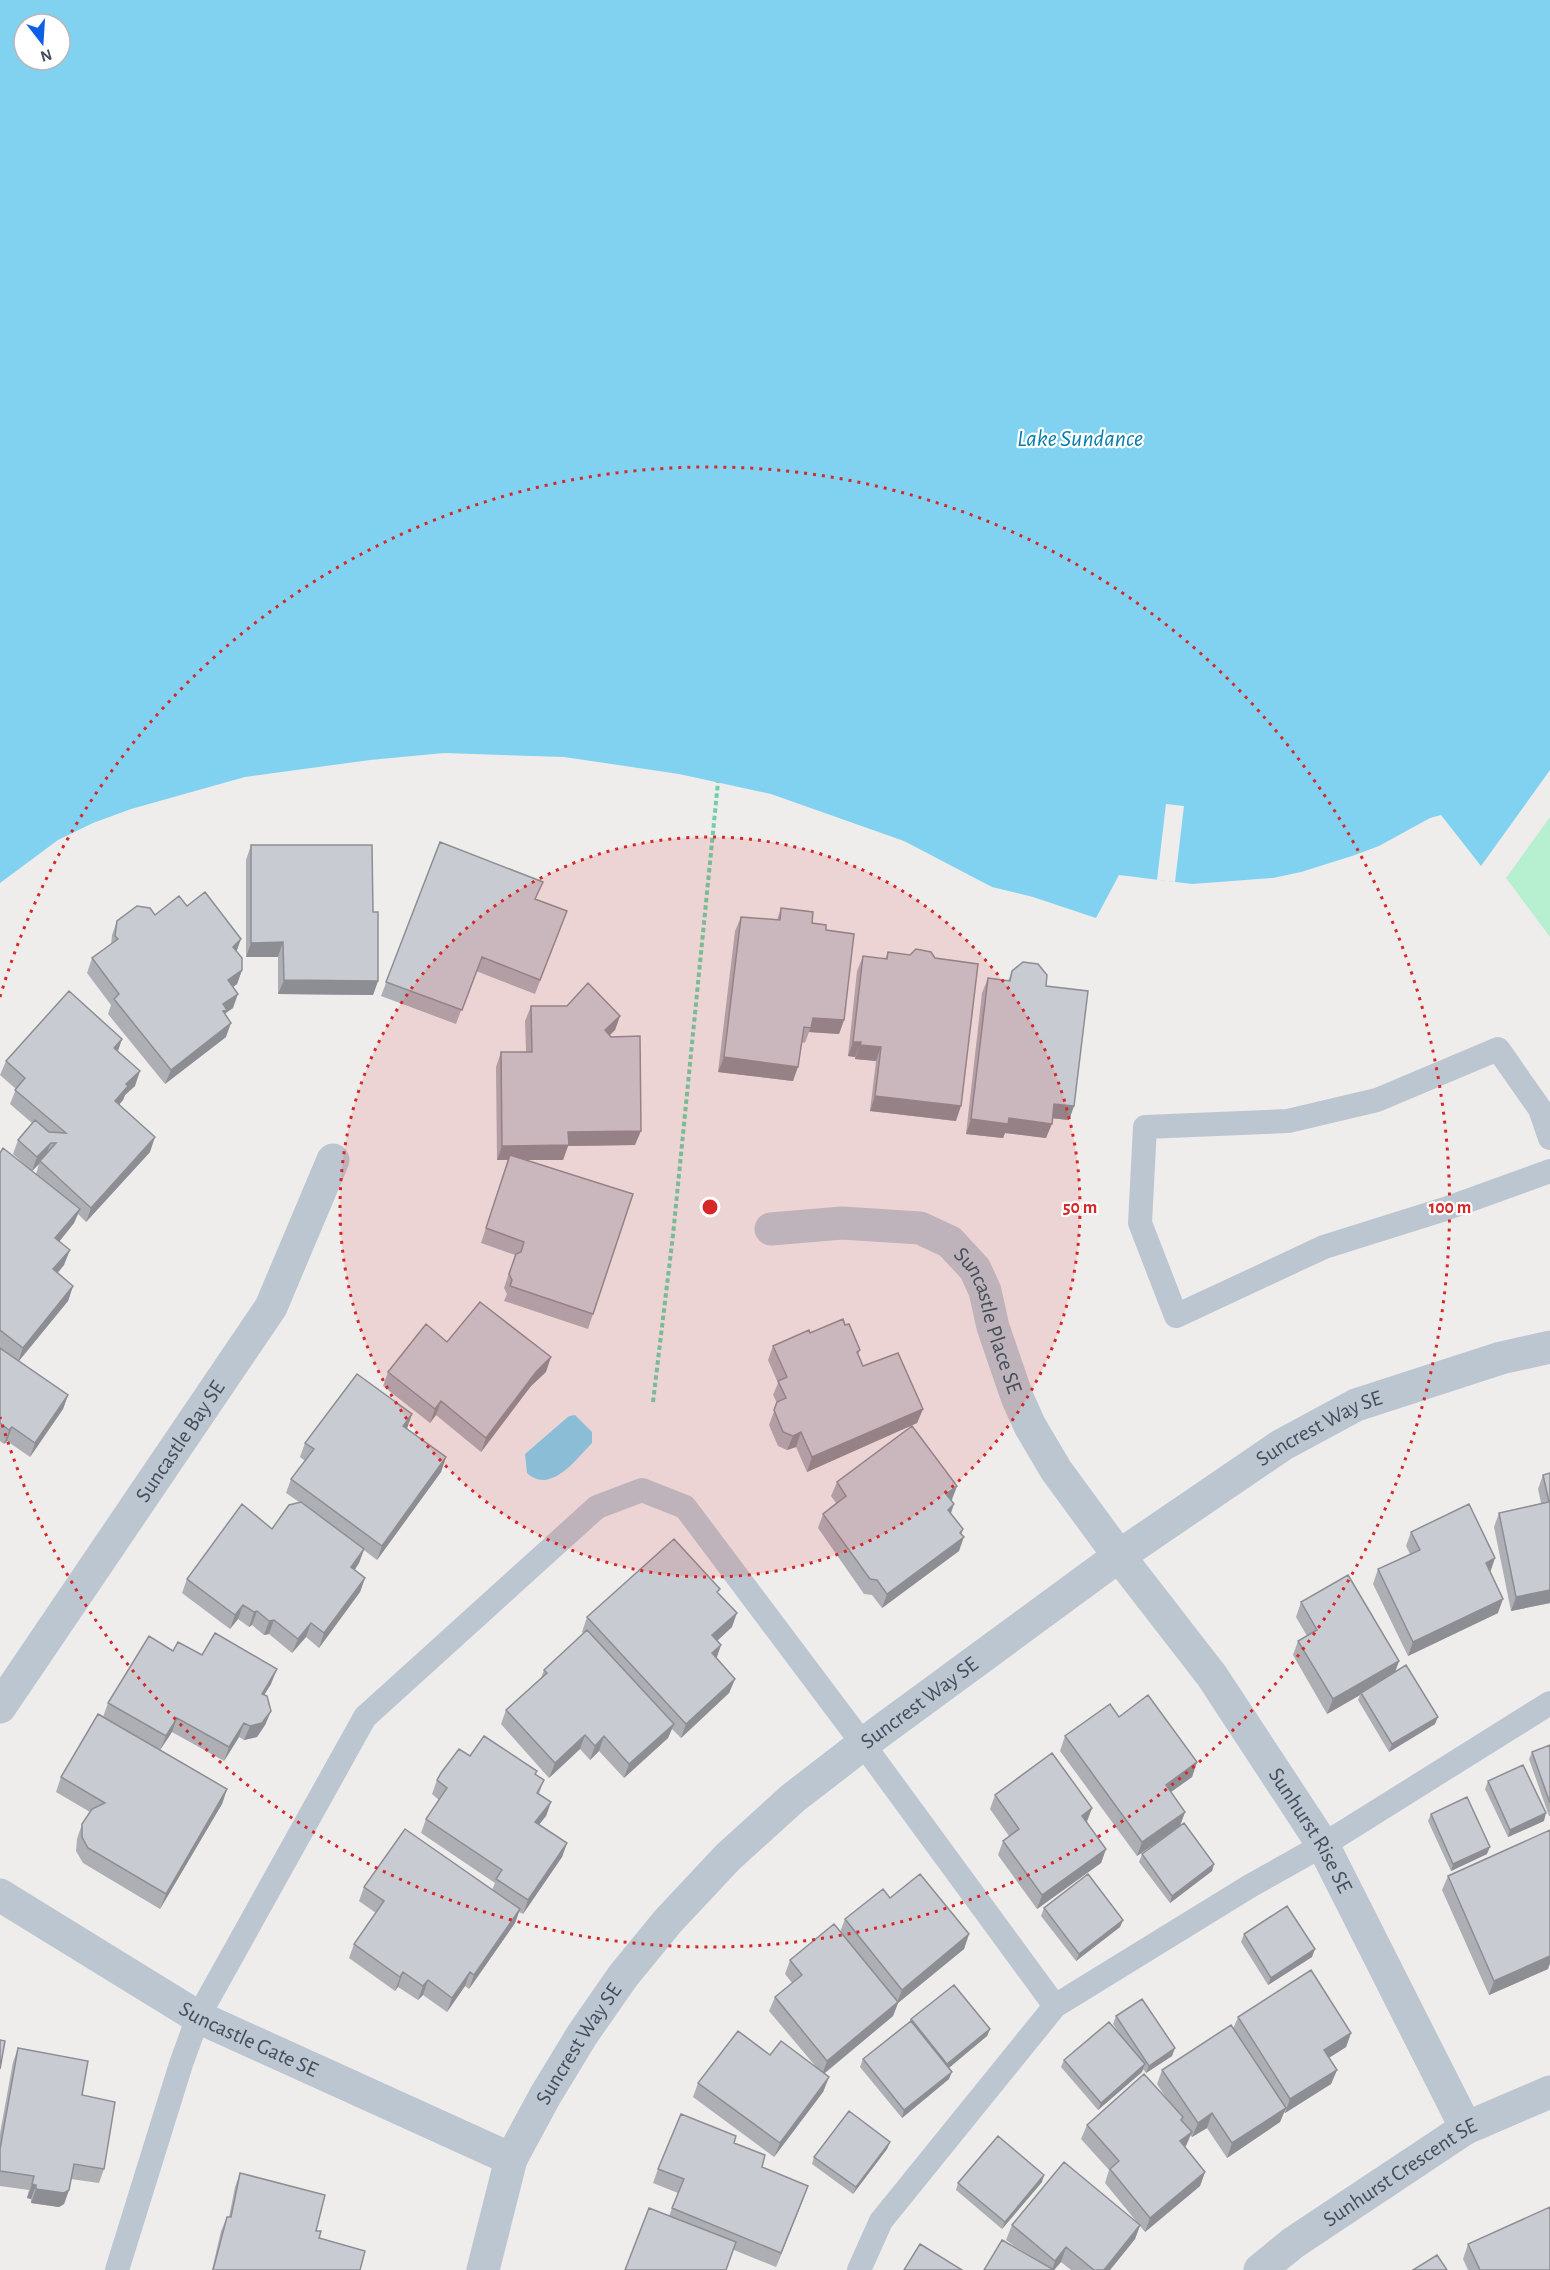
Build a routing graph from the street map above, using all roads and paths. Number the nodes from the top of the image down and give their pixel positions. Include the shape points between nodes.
1 (718, 782) dead end
2 (1550, 1138) edge
3 (333, 1160) dead end
4 (1550, 1171) edge
5 (771, 1229) dead end
6 (1550, 1347) edge
7 (653, 1402) dead end
8 (1119, 1556) junction
9 (1550, 1703) edge
10 (0, 1707) edge
11 (864, 1744) junction
12 (1323, 1845) junction
13 (0, 1895) edge
14 (1055, 2006) junction
15 (198, 2017) junction
16 (1550, 2092) edge
17 (1466, 2128) junction
18 (511, 2159) junction
19 (117, 2270) edge
20 (483, 2270) edge
21 (859, 2270) edge
22 (1260, 2270) edge

1 - 7 path
2 - 4 lane via 1540,1109 1498,1049 1377,1100 1288,1121 1145,1127 1140,1223 1176,1316 1324,1247
3 - 10 street, Suncastle Bay SE via 271,1307
5 - 8 street, Suncastle Place SE via 842,1223 920,1228 950,1242 975,1269 985,1291 993,1327 1030,1426 1056,1470
6 - 8 street, Suncrest Way SE via 1501,1358 1356,1406 1282,1445
8 - 11 street, Suncrest Way SE
8 - 12 street, Sunhurst Rise SE via 1212,1676
9 - 12 lane
11 - 14 lane
11 - 15 lane via 685,1507 642,1490 597,1507 365,1717
11 - 18 street, Suncrest Way SE via 794,1798 728,1857 668,1921 582,2035
12 - 14 lane
12 - 17 street, Sunhurst Rise SE
13 - 15 street, Suncastle Gate SE
14 - 21 lane via 881,2221
15 - 18 street, Suncastle Gate SE
15 - 19 lane
16 - 17 street, Sunhurst Crescent SE
17 - 22 street, Sunhurst Crescent SE
18 - 20 street, Suncrest Way SE

